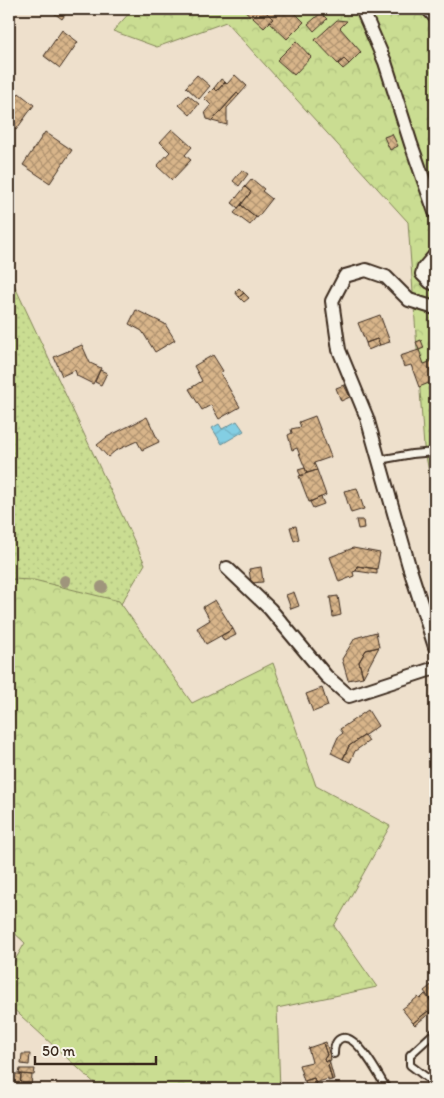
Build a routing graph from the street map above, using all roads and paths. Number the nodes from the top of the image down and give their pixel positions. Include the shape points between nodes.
1 (362, 9) edge
2 (428, 9) edge
3 (435, 17) edge
4 (435, 212) edge
5 (434, 256) edge
6 (435, 284) edge
7 (435, 308) edge
8 (435, 452) edge
9 (379, 460) junction
10 (227, 568) dead end
11 (435, 647) edge
12 (435, 668) edge
13 (435, 1032) edge
14 (334, 1054) dead end
15 (435, 1084) edge
16 (387, 1089) edge

1 - 4 street via 385,62
2 - 3 street
5 - 6 street via 422,274
7 - 9 street via 409,300 386,277 366,270 345,276 332,300 339,350 367,418
8 - 9 lane
9 - 11 street
10 - 12 street via 270,608 326,676 349,696
13 - 15 lane via 410,1055 410,1064
14 - 16 lane via 334,1046 339,1040 350,1038 367,1056

